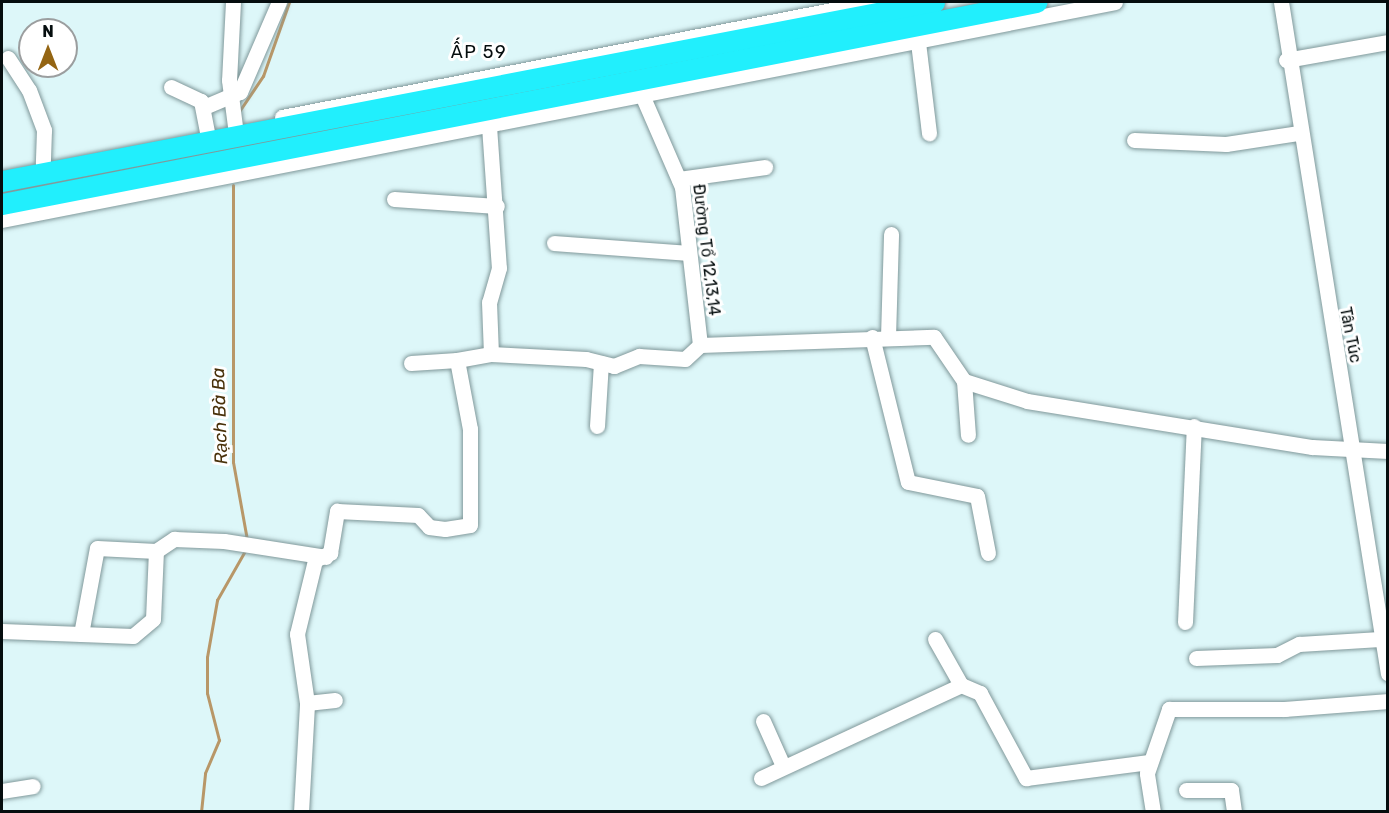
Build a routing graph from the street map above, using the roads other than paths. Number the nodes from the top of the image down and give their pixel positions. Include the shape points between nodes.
1 (233, 2) edge
2 (279, 2) edge
3 (873, 2) edge
4 (934, 2) edge
5 (1036, 2) edge
6 (1115, 2) edge
7 (1281, 2) edge
8 (839, 5) edge
9 (918, 42) junction
10 (1388, 42) edge
11 (8, 58) dead end
12 (1286, 60) junction
13 (171, 87) dead end
14 (642, 95) junction
15 (231, 97) junction
16 (204, 107) junction
17 (235, 126) junction
18 (489, 126) junction
19 (207, 131) junction
20 (929, 133) dead end
21 (1299, 133) junction
22 (1134, 140) dead end
23 (43, 163) junction
24 (765, 167) dead end
25 (2, 171) edge
26 (679, 179) junction
27 (2, 181) edge
28 (394, 199) dead end
29 (2, 204) edge
30 (497, 206) junction
31 (2, 220) edge
32 (891, 234) dead end
33 (554, 243) dead end
34 (689, 253) junction
35 (872, 337) junction
36 (888, 337) junction
37 (700, 345) junction
38 (491, 354) junction
39 (457, 360) junction
40 (411, 363) dead end
41 (601, 363) junction
42 (964, 381) junction
43 (597, 426) dead end
44 (1194, 426) junction
45 (968, 435) dead end
46 (1353, 450) junction
47 (1388, 451) edge
48 (156, 551) junction
49 (988, 553) dead end
50 (326, 557) junction
51 (1185, 622) dead end
52 (2, 631) edge
53 (81, 634) junction
54 (934, 639) dead end
55 (1380, 639) junction
56 (1196, 658) dead end
57 (1388, 674) edge
58 (961, 685) junction
59 (335, 700) dead end
60 (1388, 701) edge
61 (307, 703) junction
62 (764, 721) dead end
63 (1149, 762) junction
64 (783, 766) junction
65 (760, 778) dead end
66 (33, 786) dead end
67 (2, 790) edge
68 (1186, 790) dead end
69 (301, 812) edge
70 (1153, 812) edge
71 (1234, 812) edge

1 - 15 street
2 - 15 street via 246,80
3 - 8 street
4 - 27 highway
5 - 29 highway
6 - 9 street
7 - 12 street, Tân Túc
8 - 17 street
9 - 14 street
9 - 20 street
10 - 12 street
11 - 23 street via 29,90 44,130
12 - 21 street, Tân Túc
13 - 16 street via 191,93
14 - 18 street
14 - 26 street, Đường Tổ 12,13,14
15 - 16 street
15 - 17 street
16 - 19 street
17 - 19 street
18 - 30 street
18 - 31 street
19 - 23 street
21 - 22 street via 1226,144
21 - 46 street, Tân Túc
23 - 25 street
24 - 26 street
26 - 34 street, Đường Tổ 12,13,14
28 - 30 street
30 - 38 street via 499,268 489,302
32 - 36 street
33 - 34 street
34 - 37 street, Đường Tổ 12,13,14
35 - 36 street
35 - 37 street
35 - 49 street via 908,482 977,496
36 - 42 street via 934,337
37 - 41 street via 685,359 639,356 614,366
38 - 39 street
38 - 41 street
39 - 40 street
39 - 50 street via 470,429 470,525 446,530 429,527 418,515 337,511
41 - 43 street
42 - 44 street via 1027,401
42 - 45 street
44 - 46 street
44 - 51 street
46 - 47 street
46 - 55 street, Tân Túc
48 - 50 street via 174,540 247,544
48 - 53 street via 153,619 133,636
48 - 53 street via 97,548
50 - 61 street via 315,560 311,569 297,634
52 - 53 street
54 - 58 street
55 - 56 street via 1299,644 1277,655
55 - 57 street, Tân Túc
58 - 63 street via 980,693 1028,779
58 - 64 street
59 - 61 street
60 - 63 street via 1285,709 1169,709
61 - 69 street
62 - 64 street
63 - 70 street
64 - 65 street
66 - 67 street
68 - 71 street via 1231,790

